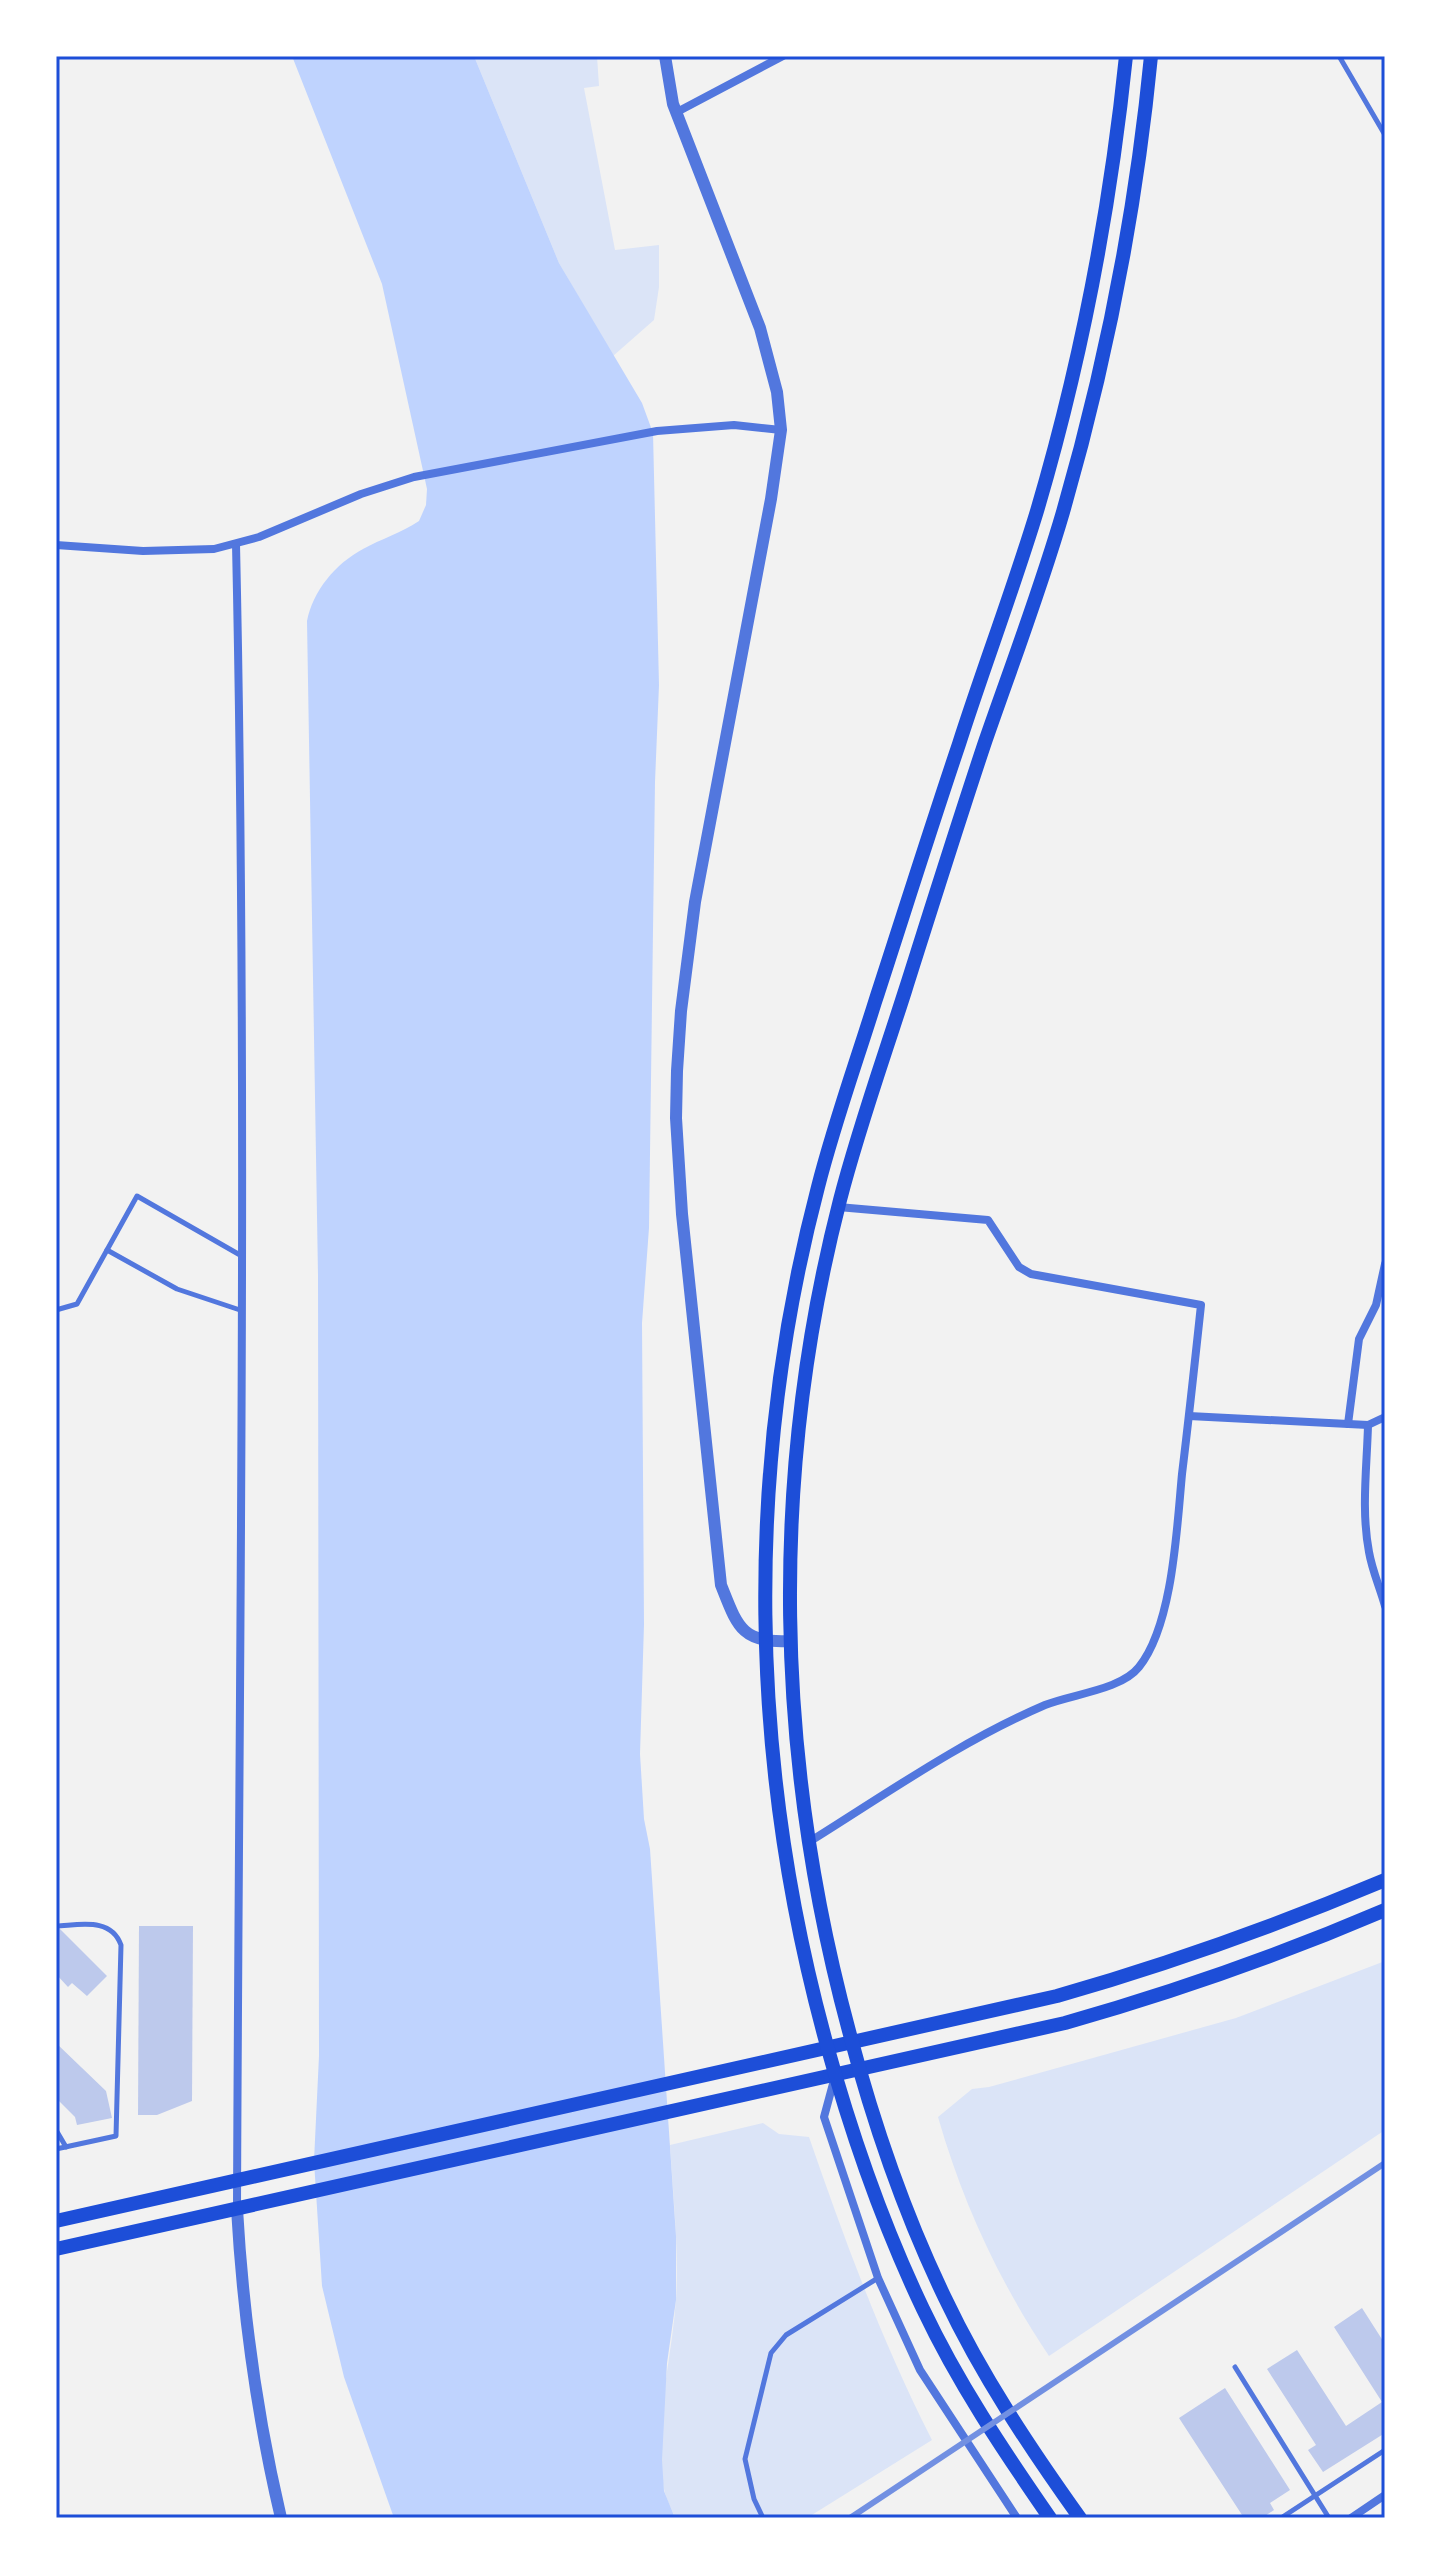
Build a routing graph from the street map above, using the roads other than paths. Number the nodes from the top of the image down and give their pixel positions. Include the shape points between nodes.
1 (665, 56) edge
2 (783, 56) edge
3 (1126, 56) edge
4 (1151, 56) edge
5 (1339, 56) edge
6 (677, 112) junction
7 (1385, 135) edge
8 (781, 430) junction
9 (236, 544) junction
10 (56, 545) edge
11 (838, 1207) junction
12 (107, 1250) junction
13 (240, 1255) junction
14 (1385, 1264) edge
15 (56, 1310) edge
16 (240, 1310) junction
17 (1189, 1416) junction
18 (1385, 1417) edge
19 (1348, 1424) junction
20 (1368, 1425) junction
21 (1385, 1606) edge
22 (790, 1641) junction
23 (766, 1642) junction
24 (809, 1843) junction
25 (1385, 1880) edge
26 (1385, 1910) edge
27 (56, 1926) edge
28 (852, 2043) junction
29 (828, 2049) junction
30 (860, 2070) junction
31 (836, 2076) junction
32 (56, 2130) edge
33 (66, 2147) junction
34 (56, 2149) edge
35 (237, 2180) junction
36 (237, 2209) junction
37 (56, 2221) edge
38 (56, 2249) edge
39 (878, 2278) junction
40 (1235, 2367) dead end
41 (1385, 2450) edge
42 (1385, 2495) edge
43 (1315, 2496) junction
44 (281, 2518) edge
45 (763, 2518) edge
46 (1017, 2518) edge
47 (1050, 2518) edge
48 (1080, 2518) edge
49 (1281, 2518) edge
50 (1329, 2518) edge
51 (1351, 2518) edge

1 - 6 street
2 - 6 street
3 - 23 main road via 1107,214 1061,425 1014,586 833,1133 807,1230 777,1405 766,1537
4 - 11 main road via 1131,218 1085,431
5 - 7 lane
6 - 8 street via 760,328
8 - 9 street via 734,425 657,431 414,477
8 - 23 street via 695,902 677,1071 679,1182 721,1585 738,1627
9 - 10 street via 192,551
9 - 13 street
11 - 17 street via 988,1220 1019,1267 1031,1274 1201,1305
11 - 22 main road via 801,1409
12 - 13 lane via 137,1196
12 - 15 lane via 77,1304
12 - 16 lane via 177,1289
13 - 16 street
14 - 19 street via 1376,1305 1359,1339
16 - 35 street
17 - 19 street
17 - 24 street via 1170,1584 1153,1644 1138,1669 986,1734
18 - 20 street
19 - 20 street
20 - 21 street via 1366,1532
22 - 23 street
22 - 24 main road via 794,1735
23 - 29 main road via 776,1801
24 - 28 main road
25 - 28 main road via 1124,1977
26 - 30 main road via 1267,1958 1132,2003
27 - 33 lane via 104,1926 121,1945 116,2136
28 - 29 main road
28 - 30 main road
29 - 31 main road
29 - 35 main road
30 - 31 main road
30 - 48 main road via 904,2202 944,2297 997,2395
31 - 36 main road
31 - 39 street via 824,2117
31 - 47 main road via 881,2211 922,2307 984,2420
32 - 33 lane
33 - 34 lane
35 - 36 street
35 - 37 main road
36 - 38 main road
36 - 44 street via 253,2381
39 - 45 lane via 786,2335 771,2353 745,2459
39 - 46 street via 920,2370
40 - 43 lane
41 - 43 lane
42 - 51 street
43 - 49 lane
43 - 50 lane

